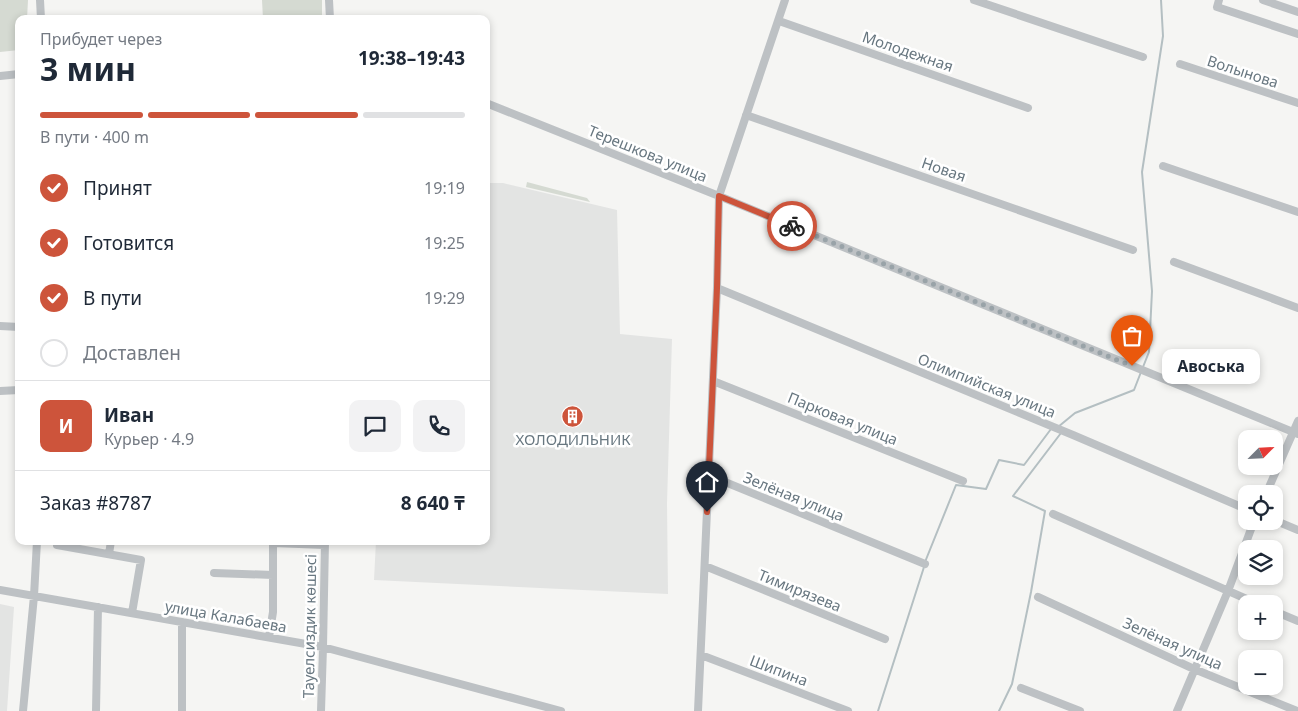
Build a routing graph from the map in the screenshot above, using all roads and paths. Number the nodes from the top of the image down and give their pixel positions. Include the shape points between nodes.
1 (40, 0) edge
2 (329, 0) edge
3 (786, 0) edge
4 (974, 0) edge
5 (1219, 0) edge
6 (1263, 0) edge
7 (1298, 12) edge
8 (41, 15) edge
9 (330, 15) edge
10 (779, 20) junction
11 (1298, 34) edge
12 (1143, 57) dead end
13 (1180, 64) dead end
14 (15, 74) edge
15 (0, 76) edge
16 (1298, 104) edge
17 (490, 105) edge
18 (1028, 108) dead end
19 (746, 115) junction
20 (1164, 166) dead end
21 (719, 196) junction
22 (1298, 212) edge
23 (1133, 250) dead end
24 (1174, 262) dead end
25 (717, 288) junction
26 (1298, 308) edge
27 (0, 326) edge
28 (15, 327) edge
29 (712, 381) junction
30 (15, 390) edge
31 (0, 391) edge
32 (1298, 421) edge
33 (1296, 433) edge
34 (708, 476) junction
35 (963, 482) dead end
36 (1270, 485) edge
37 (1238, 505) edge
38 (1053, 514) dead end
39 (1283, 524) edge
40 (1251, 530) edge
41 (1298, 530) edge
42 (37, 545) edge
43 (57, 545) dead end
44 (110, 545) edge
45 (273, 545) edge
46 (325, 545) edge
47 (109, 554) junction
48 (924, 564) dead end
49 (705, 566) junction
50 (214, 573) dead end
51 (273, 575) junction
52 (0, 590) edge
53 (1228, 591) junction
54 (1238, 595) edge
55 (34, 596) junction
56 (1038, 597) dead end
57 (98, 607) junction
58 (132, 613) junction
59 (1283, 615) edge
60 (1298, 621) edge
61 (182, 622) junction
62 (270, 638) junction
63 (885, 639) dead end
64 (324, 647) junction
65 (701, 655) junction
66 (1194, 669) junction
67 (1021, 688) dead end
68 (23, 711) edge
69 (96, 711) edge
70 (182, 711) edge
71 (321, 711) edge
72 (561, 711) edge
73 (698, 711) edge
74 (848, 711) edge
75 (1080, 711) edge
76 (1177, 711) edge
77 (1297, 711) edge

1 - 8 street
2 - 9 street
3 - 10 street
4 - 12 street
5 - 11 street via 1217,7
6 - 7 street
10 - 18 street, Молодежная
10 - 19 street
13 - 16 street, Волынова
14 - 15 street
17 - 21 street, Терешкова улица
19 - 21 street
19 - 23 street, Новая
20 - 22 street
21 - 25 street
21 - 33 street, Терешкова улица
24 - 26 street
25 - 29 street
25 - 37 street, Олимпийская улица
27 - 28 street
29 - 34 street
29 - 35 street, Парковая улица
30 - 31 street
32 - 33 street
33 - 36 street
34 - 48 street, Зелёная улица
34 - 49 street
38 - 53 street
39 - 41 street
40 - 53 street
42 - 55 street
43 - 47 street
44 - 47 street
45 - 51 street
46 - 64 street, Тауелсиздик көшесі
47 - 58 street via 140,560
49 - 63 street, Тимирязева
49 - 65 street
50 - 51 street
51 - 62 street
52 - 55 street, улица Калабаева
53 - 54 street
53 - 66 street
55 - 57 street, улица Калабаева
55 - 68 street
56 - 66 street, Зелёная улица
57 - 58 street, улица Калабаева
57 - 69 street
58 - 61 street, улица Калабаева
59 - 60 street
61 - 62 street, улица Калабаева
61 - 70 street
62 - 64 street, улица Калабаева
64 - 71 street, Тауелсиздик көшесі
64 - 72 street, улица Калабаева
65 - 73 street
65 - 74 street, Шипина
66 - 76 street
66 - 77 street, Зелёная улица
67 - 75 street

